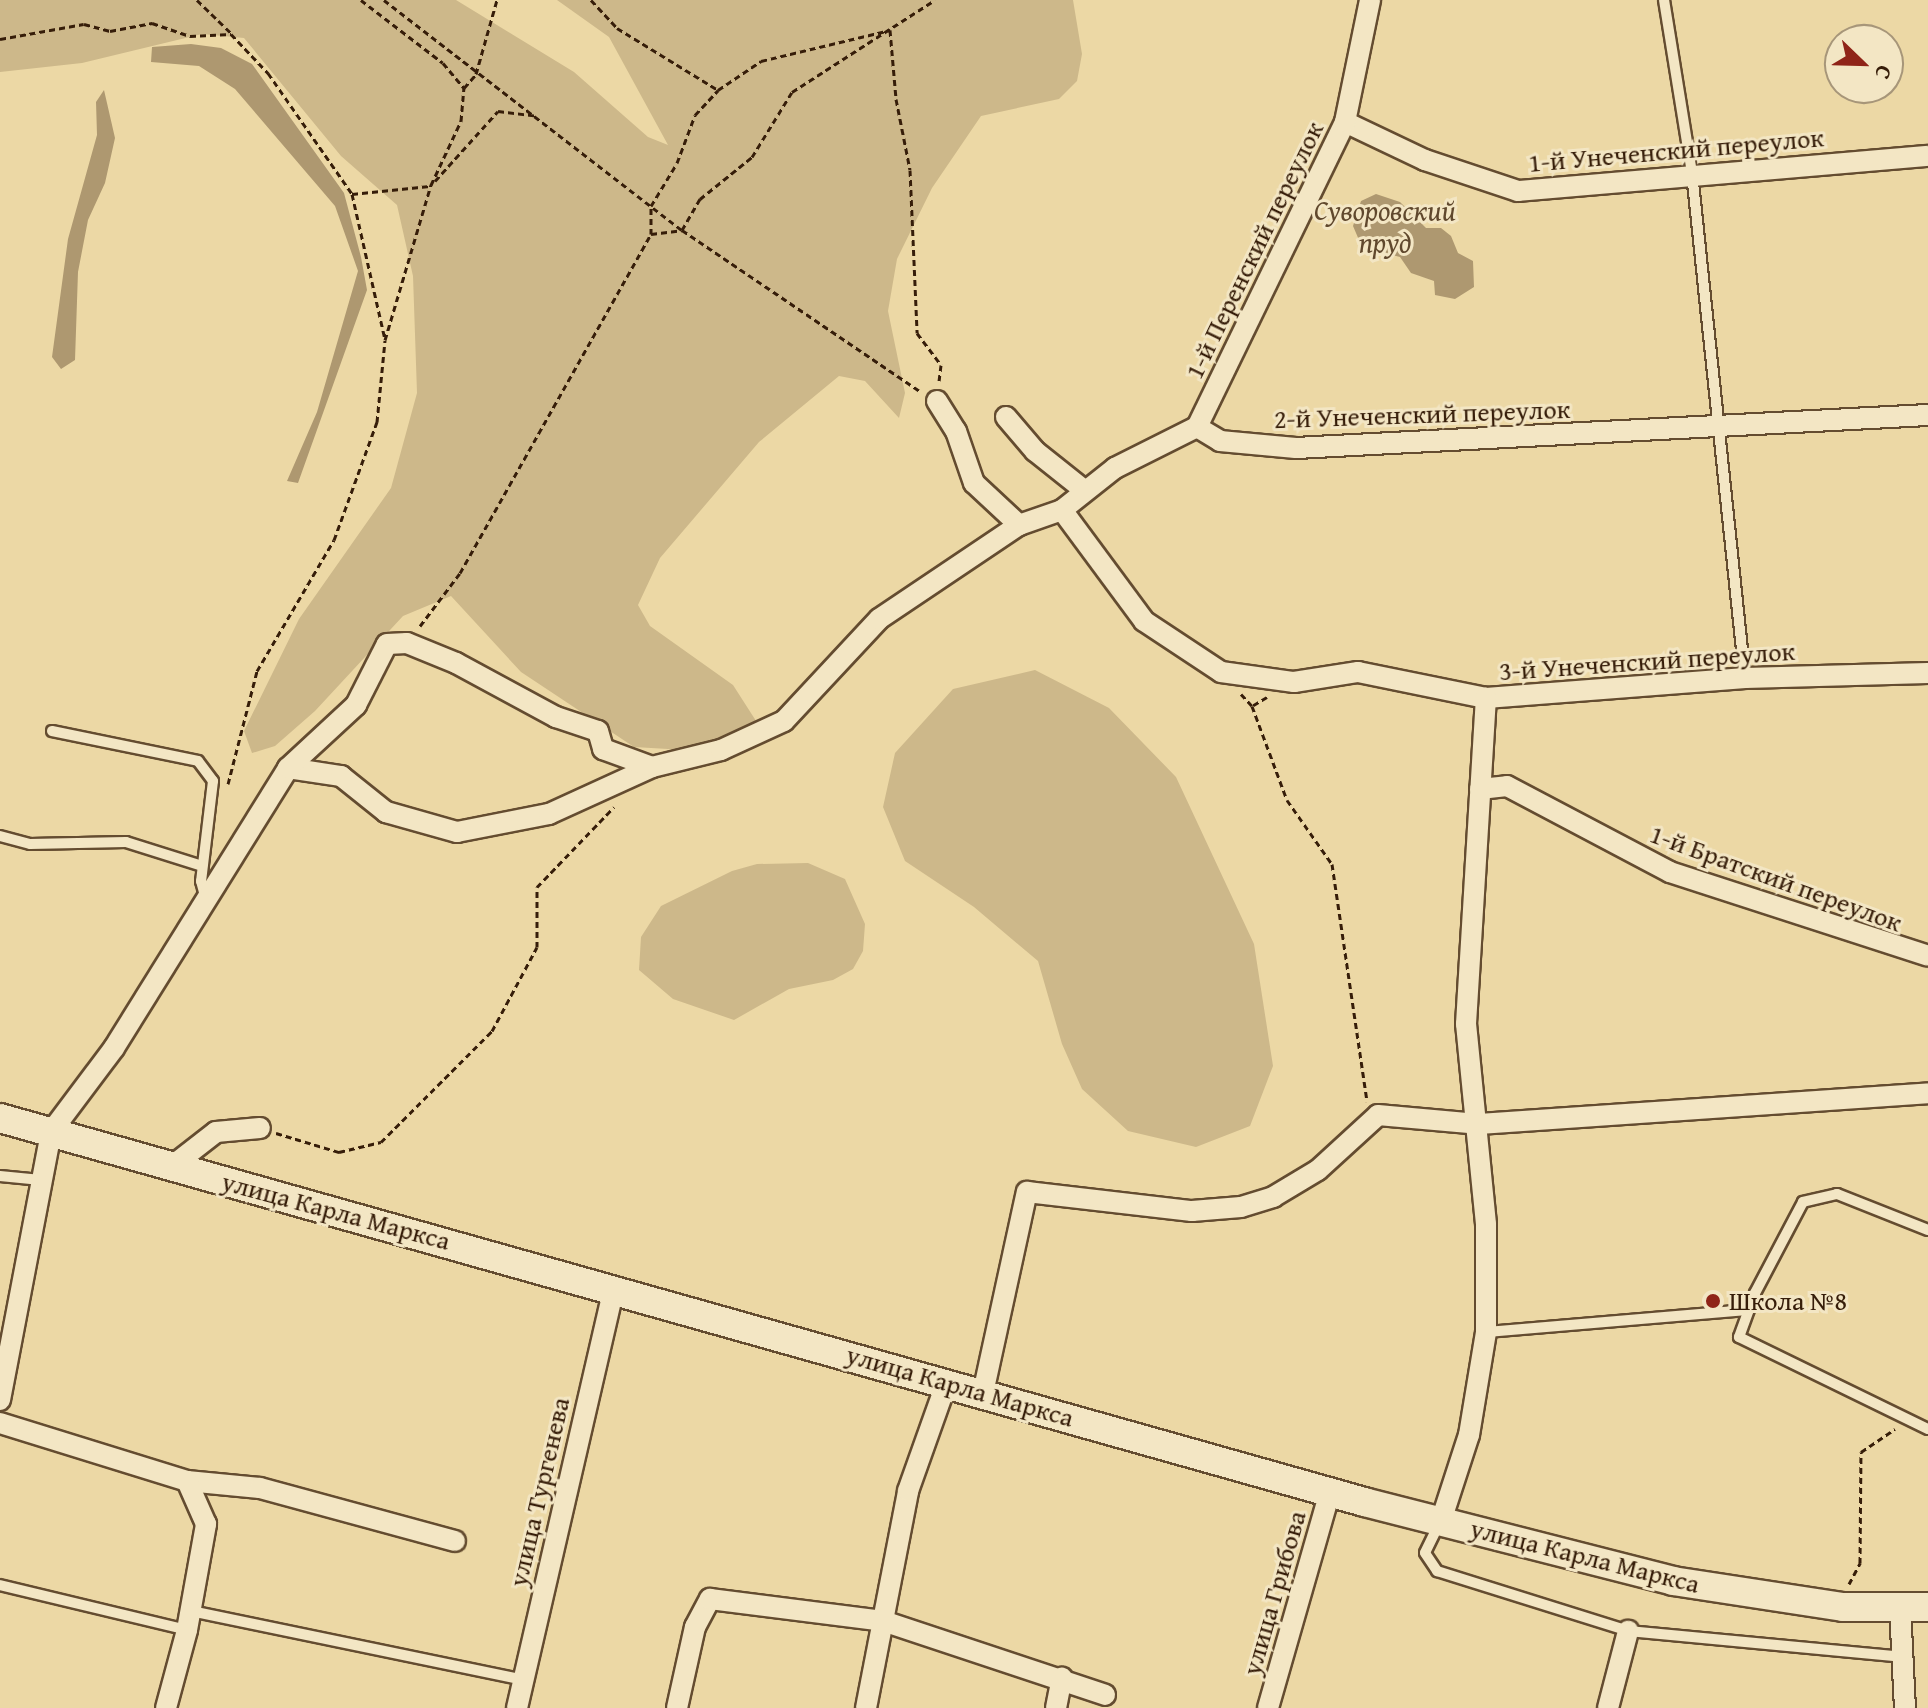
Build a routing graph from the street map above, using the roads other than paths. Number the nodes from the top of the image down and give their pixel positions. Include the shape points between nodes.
1 (1370, 0) edge
2 (1664, 0) edge
3 (1345, 122) junction
4 (1928, 156) edge
5 (1692, 173) junction
6 (937, 401) road end
7 (1928, 415) edge
8 (1006, 417) dead end
9 (1197, 427) junction
10 (1720, 429) junction
11 (1084, 490) junction
12 (1062, 510) junction
13 (1019, 525) junction
14 (1928, 673) edge
15 (1745, 678) junction
16 (1486, 698) junction
17 (52, 731) dead end
18 (652, 767) junction
19 (288, 768) junction
20 (1480, 789) junction
21 (0, 836) edge
22 (202, 866) junction
23 (206, 902) junction
24 (1928, 956) edge
25 (1928, 1093) edge
26 (0, 1118) edge
27 (1478, 1124) junction
28 (260, 1128) road end
29 (51, 1132) junction
30 (171, 1167) junction
31 (0, 1176) edge
32 (41, 1180) junction
33 (1928, 1230) edge
34 (614, 1287) junction
35 (1748, 1310) junction
36 (1486, 1332) junction
37 (946, 1384) junction
38 (983, 1393) junction
39 (0, 1400) edge
40 (0, 1423) edge
41 (1928, 1429) edge
42 (187, 1481) junction
43 (1330, 1492) junction
44 (1441, 1521) junction
45 (455, 1541) dead end
46 (0, 1585) edge
47 (1900, 1607) junction
48 (1928, 1607) edge
49 (189, 1620) junction
50 (883, 1621) junction
51 (1628, 1631) junction
52 (1902, 1657) junction
53 (1062, 1678) junction
54 (523, 1680) junction
55 (1105, 1695) dead end
56 (166, 1708) edge
57 (517, 1708) edge
58 (677, 1708) edge
59 (866, 1708) edge
60 (1056, 1708) edge
61 (1268, 1708) edge
62 (1608, 1708) edge
63 (1905, 1708) edge

1 - 3 street, 1-й Перенский переулок
2 - 5 lane
3 - 5 street, 1-й Унеченский переулок via 1425,160 1518,191
3 - 9 street, 1-й Перенский переулок
4 - 5 street, 1-й Унеченский переулок
5 - 10 lane
6 - 13 street via 956,431 974,483
7 - 10 street, 2-й Унеченский переулок
8 - 11 street via 1035,451
9 - 10 street, 2-й Унеченский переулок via 1220,441 1296,448
9 - 11 street
10 - 15 lane
11 - 12 street
12 - 13 street
12 - 16 street, 3-й Унеченский переулок via 1144,621 1221,672 1294,682 1358,672
13 - 18 street via 879,619 784,721 721,750
14 - 15 street, 3-й Унеченский переулок
15 - 16 street, 3-й Унеченский переулок
16 - 20 street
17 - 22 lane via 198,761 213,781
18 - 19 street via 549,814 457,832 386,812 341,776
18 - 19 street via 603,749 598,731 556,717 506,687 407,643 387,644 356,705
19 - 23 street
20 - 24 street, 1-й Братский переулок via 1507,786 1670,872
20 - 27 street via 1466,1024
21 - 22 lane via 30,844 126,842
22 - 23 lane
23 - 29 street via 114,1048
25 - 27 street
26 - 29 main road, улица Карла Маркса
27 - 36 street via 1486,1224
27 - 38 street via 1378,1115 1318,1170 1273,1197 1241,1207 1192,1211 1027,1192
28 - 30 street via 216,1132
29 - 30 main road, улица Карла Маркса
29 - 32 street
30 - 34 main road, улица Карла Маркса
31 - 32 lane
32 - 39 street
33 - 35 lane via 1837,1194 1803,1202
34 - 37 main road, улица Карла Маркса
34 - 54 street, улица Тургенева
35 - 36 lane
35 - 41 lane via 1739,1337
36 - 44 street via 1469,1435
37 - 38 main road, улица Карла Маркса
37 - 50 street via 908,1491
38 - 43 main road, улица Карла Маркса
40 - 42 street
42 - 45 street via 260,1488
42 - 49 street via 206,1524
43 - 44 main road, улица Карла Маркса
43 - 61 street, улица Грибова
44 - 47 main road, улица Карла Маркса via 1673,1581 1843,1607
44 - 51 lane via 1425,1553 1437,1571
46 - 49 lane
47 - 48 main road, улица Карла Маркса
47 - 52 street
49 - 54 lane
49 - 56 street
50 - 53 street
50 - 58 street via 710,1599 695,1627
50 - 59 street
51 - 52 lane
51 - 62 street
52 - 63 street
53 - 55 street
53 - 60 street
54 - 57 street, улица Тургенева

